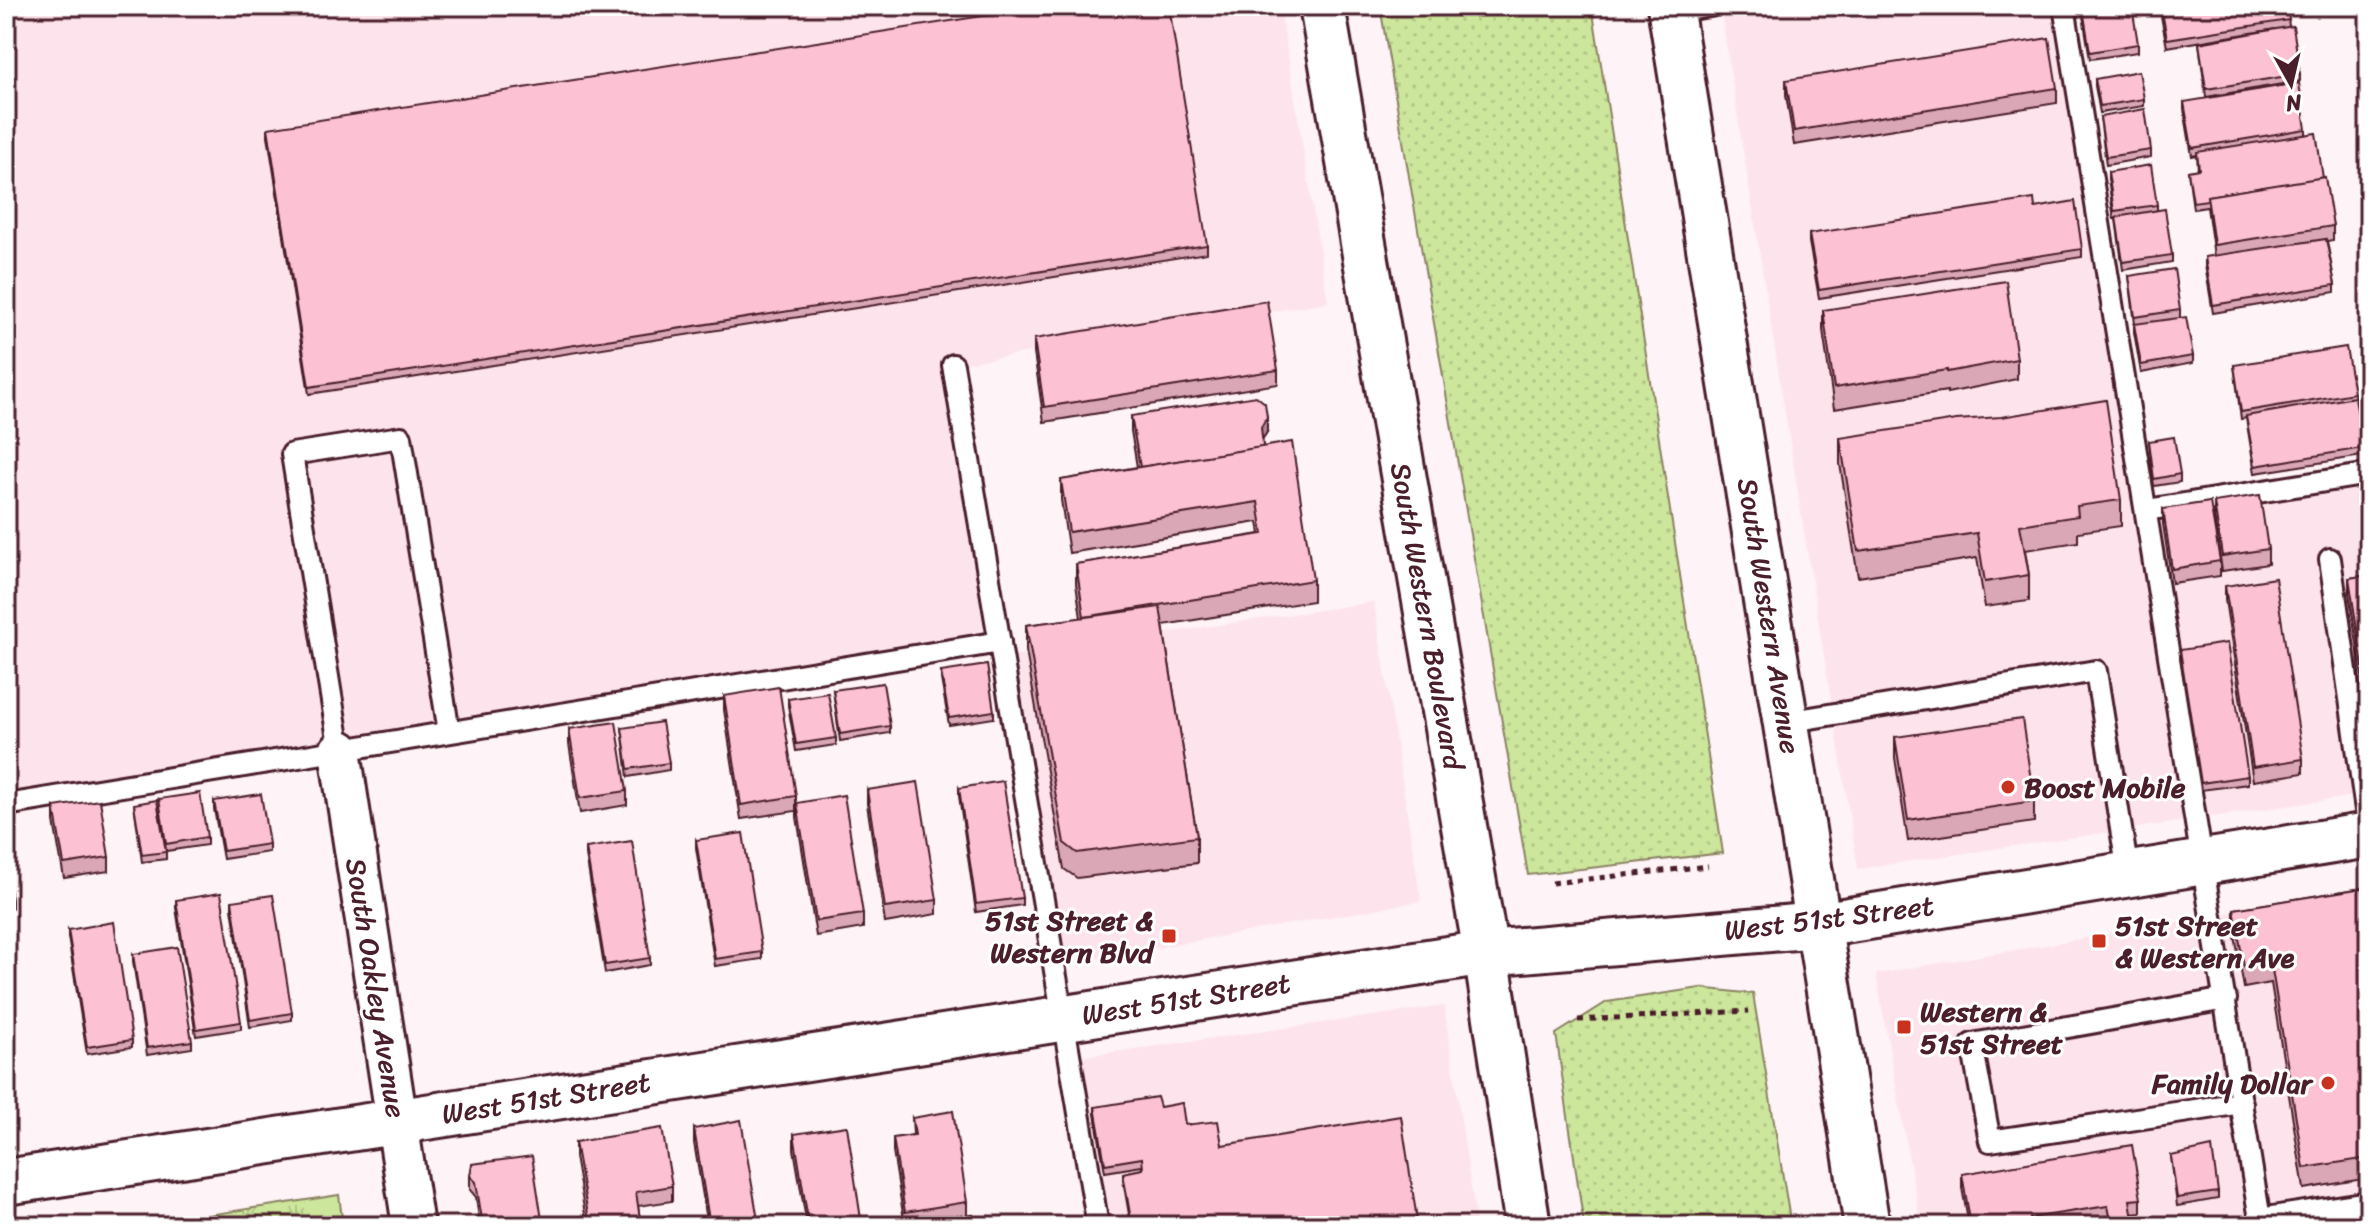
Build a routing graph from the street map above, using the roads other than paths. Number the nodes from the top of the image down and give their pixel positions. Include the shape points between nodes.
1 (1322, 6) edge
2 (2064, 6) edge
3 (1684, 8) edge
4 (953, 365) dead end
5 (2369, 474) edge
6 (2147, 510) junction
7 (2330, 559) dead end
8 (1000, 642) junction
9 (1786, 722) junction
10 (449, 732) junction
11 (340, 751) junction
12 (6, 805) edge
13 (2369, 833) edge
14 (2204, 861) junction
15 (2128, 873) junction
16 (1819, 925) junction
17 (1486, 953) junction
18 (2226, 999) junction
19 (1063, 1018) junction
20 (2242, 1103) junction
21 (397, 1121) junction
22 (6, 1182) edge
23 (2369, 1202) edge
24 (2261, 1223) edge
25 (413, 1226) edge
26 (1098, 1226) edge
27 (1528, 1226) edge
28 (1867, 1226) edge

1 - 17 street, South Western Boulevard
2 - 6 lane
3 - 9 street, South Western Avenue
4 - 8 lane
5 - 6 lane
6 - 14 lane
7 - 13 lane
8 - 10 lane
8 - 19 lane
9 - 15 lane via 2096,671
9 - 16 street, South Western Avenue
10 - 11 lane
10 - 11 lane via 401,437 292,454
11 - 12 lane
11 - 21 street, South Oakley Avenue
13 - 14 street, West 51st Street
14 - 15 street, West 51st Street
14 - 18 lane
15 - 16 street, West 51st Street
16 - 17 street, West 51st Street
16 - 28 street, South Western Avenue
17 - 19 street, West 51st Street
17 - 27 street, South Western Boulevard
18 - 20 lane
18 - 20 lane via 1972,1044 1990,1141
19 - 21 street, West 51st Street
19 - 26 lane
20 - 24 lane
21 - 22 street, West 51st Street
21 - 25 street, South Oakley Avenue
23 - 24 lane

